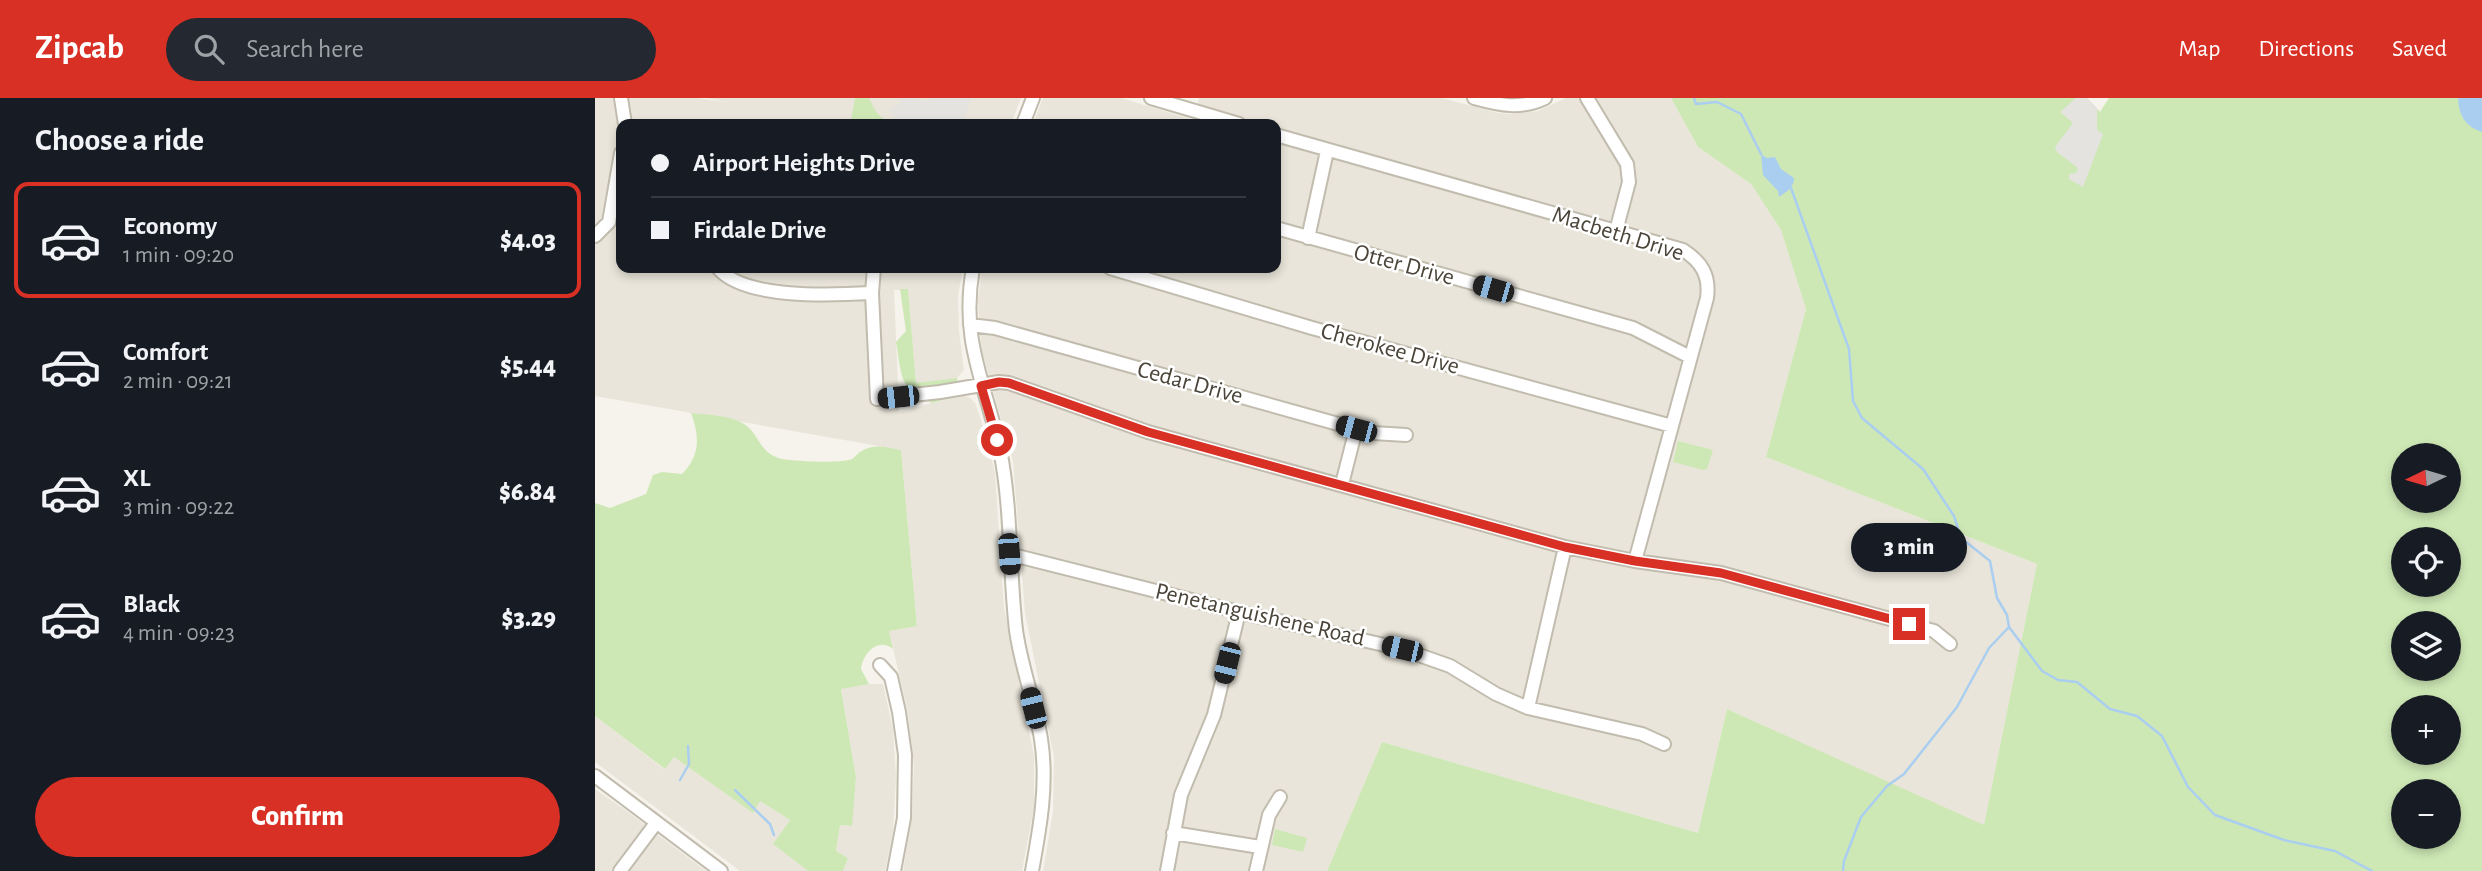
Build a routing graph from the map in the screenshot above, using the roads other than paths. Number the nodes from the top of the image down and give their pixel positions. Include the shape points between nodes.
1 (621, 98) edge
2 (1033, 98) edge
3 (1151, 98) edge
4 (1474, 98) edge
5 (1545, 98) edge
6 (1587, 98) edge
7 (1189, 103) edge
8 (624, 119) edge
9 (1025, 119) edge
10 (1227, 119) edge
11 (1281, 137) edge
12 (1327, 151) junction
13 (616, 182) edge
14 (1281, 230) edge
15 (1616, 231) junction
16 (595, 236) edge
17 (1308, 238) junction
18 (725, 273) edge
19 (874, 273) edge
20 (973, 273) edge
21 (1126, 273) edge
22 (872, 293) junction
23 (970, 325) junction
24 (1690, 357) junction
25 (981, 386) junction
26 (1672, 426) junction
27 (1356, 429) junction
28 (1406, 435) dead end
29 (1342, 484) junction
30 (1565, 547) junction
31 (1009, 554) junction
32 (1635, 561) junction
33 (1239, 612) junction
34 (1950, 644) dead end
35 (880, 665) dead end
36 (1528, 708) junction
37 (1664, 744) dead end
38 (595, 776) edge
39 (1280, 797) dead end
40 (656, 823) junction
41 (1173, 833) junction
42 (1260, 847) junction
43 (619, 871) edge
44 (721, 871) edge
45 (894, 871) edge
46 (1032, 871) edge
47 (1167, 871) edge
48 (1256, 871) edge

1 - 8 street
2 - 9 street
3 - 7 street
4 - 5 street via 1517,106
6 - 15 street via 1627,164 1629,174
7 - 10 street
11 - 12 street, Macbeth Drive
12 - 15 street, Macbeth Drive
12 - 17 street
13 - 16 street via 609,222
14 - 17 street, Otter Drive
15 - 24 street, Macbeth Drive via 1683,250 1701,265 1709,286
17 - 24 street, Otter Drive via 1633,328
18 - 22 street via 752,287 820,296
19 - 22 street
20 - 23 street
21 - 26 street, Cherokee Drive
22 - 25 street via 877,399
23 - 25 street
23 - 27 street, Cedar Drive via 995,328
24 - 26 street, Macbeth Drive
25 - 29 street via 999,382 1018,385 1148,432
25 - 31 street via 1000,451
26 - 32 street, Macbeth Drive
27 - 28 street, Cedar Drive
27 - 29 street
29 - 30 street
30 - 32 street
30 - 36 street
31 - 33 street, Penetanguishene Road
31 - 46 street via 1017,632 1041,738 1044,776
32 - 34 street via 1732,576 1934,631
33 - 36 street, Penetanguishene Road via 1418,654
33 - 41 street via 1214,715 1181,794
35 - 45 street via 891,677 905,755 904,818
36 - 37 street, Penetanguishene Road via 1642,734
38 - 40 street
39 - 42 street via 1269,815
40 - 43 street
40 - 44 street
41 - 42 street
41 - 47 street
42 - 48 street

